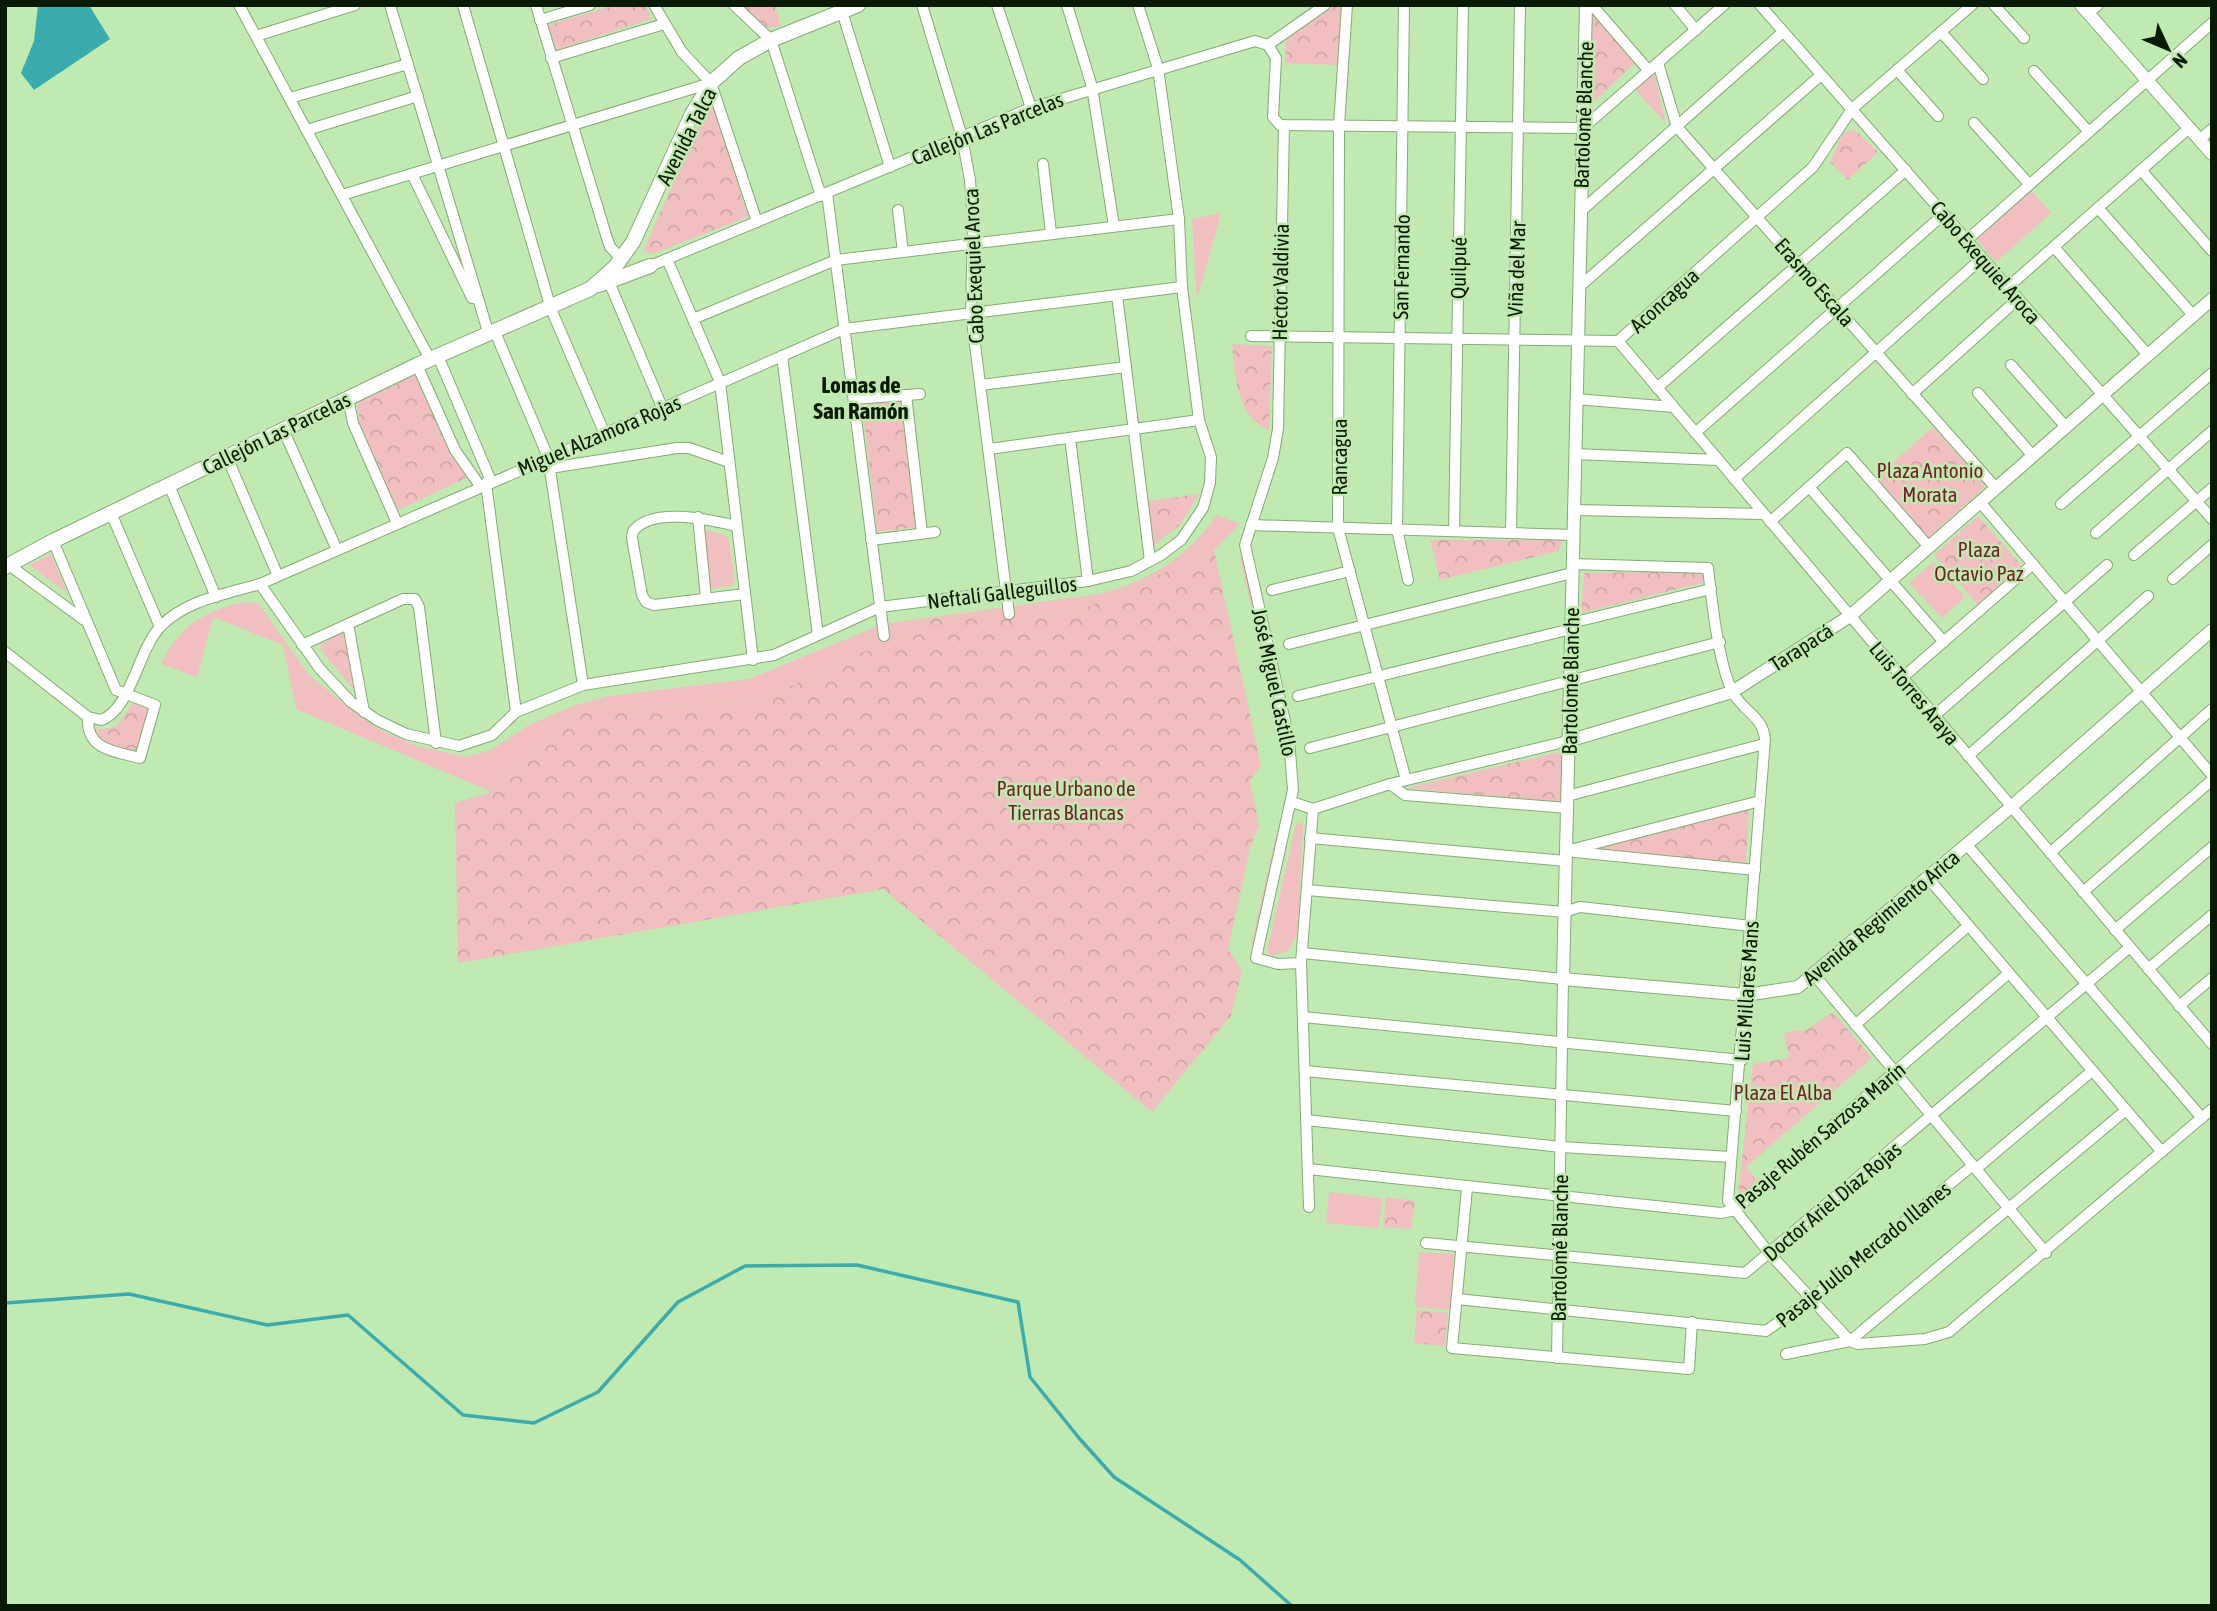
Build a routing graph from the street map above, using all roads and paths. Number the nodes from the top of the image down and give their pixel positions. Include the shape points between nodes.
1 (239, 5) edge
2 (355, 5) edge
3 (390, 5) edge
4 (463, 5) edge
5 (536, 5) edge
6 (590, 5) edge
7 (654, 5) edge
8 (734, 5) edge
9 (858, 5) edge
10 (922, 5) edge
11 (997, 5) edge
12 (1067, 5) edge
13 (1138, 5) edge
14 (1325, 5) edge
15 (1347, 5) edge
16 (1404, 5) edge
17 (1463, 5) edge
18 (1520, 5) edge
19 (1586, 5) edge
20 (1592, 5) edge
21 (1675, 5) edge
22 (1724, 5) edge
23 (1760, 5) edge
24 (1972, 5) edge
25 (1994, 5) edge
26 (841, 8) edge
27 (2089, 8) edge
28 (540, 20) junction
29 (2212, 23) edge
30 (664, 24) junction
31 (1696, 30) junction
32 (1783, 32) junction
33 (1941, 32) junction
34 (256, 36) junction
35 (2024, 38) dead end
36 (771, 40) junction
37 (1268, 45) junction
38 (551, 58) junction
39 (1658, 63) junction
40 (408, 64) junction
41 (1158, 68) junction
42 (1897, 70) junction
43 (1649, 71) junction
44 (2034, 71) dead end
45 (1821, 75) junction
46 (1983, 79) dead end
47 (2147, 80) junction
48 (711, 83) junction
49 (1092, 87) junction
50 (418, 96) junction
51 (290, 98) junction
52 (1031, 108) junction
53 (1852, 109) junction
54 (1938, 116) dead end
55 (1974, 123) dead end
56 (571, 125) junction
57 (1284, 125) junction
58 (1339, 126) junction
59 (1404, 126) junction
60 (1461, 127) junction
61 (1676, 127) junction
62 (1520, 128) junction
63 (1583, 128) junction
64 (2189, 128) junction
65 (2212, 129) edge
66 (307, 130) junction
67 (2089, 132) junction
68 (962, 137) junction
69 (2199, 140) junction
70 (504, 147) junction
71 (2212, 154) edge
72 (1043, 164) dead end
73 (439, 166) junction
74 (890, 167) junction
75 (1714, 169) junction
76 (1906, 170) junction
77 (2141, 170) junction
78 (412, 174) junction
79 (2029, 184) junction
80 (824, 194) junction
81 (342, 195) junction
82 (2098, 208) junction
83 (898, 210) dead end
84 (1580, 212) junction
85 (1944, 214) junction
86 (1757, 217) junction
87 (1179, 219) junction
88 (757, 222) junction
89 (1114, 226) junction
90 (1051, 233) junction
91 (1967, 240) junction
92 (973, 242) junction
93 (2054, 247) junction
94 (2212, 251) edge
95 (903, 252) junction
96 (624, 256) junction
97 (1982, 258) junction
98 (667, 259) junction
99 (836, 260) junction
100 (1798, 264) junction
101 (650, 266) junction
102 (602, 284) junction
103 (1182, 287) junction
104 (1579, 287) junction
105 (2008, 287) junction
106 (1117, 295) junction
107 (2018, 299) junction
108 (2212, 299) edge
109 (481, 308) junction
110 (1837, 308) junction
111 (551, 309) junction
112 (971, 313) junction
113 (2193, 315) junction
114 (693, 318) junction
115 (844, 329) junction
116 (492, 333) junction
117 (1251, 336) dead end
118 (1279, 337) junction
119 (1339, 337) junction
120 (1399, 338) junction
121 (1457, 339) junction
122 (1514, 340) junction
123 (1578, 341) junction
124 (1618, 341) junction
125 (1876, 352) junction
126 (2148, 355) junction
127 (782, 356) junction
128 (428, 360) junction
129 (2011, 365) dead end
130 (1126, 367) junction
131 (2212, 373) edge
132 (720, 382) junction
133 (981, 385) junction
134 (1657, 387) junction
135 (1978, 393) dead end
136 (920, 394) dead end
137 (1912, 394) junction
138 (2103, 395) junction
139 (906, 396) junction
140 (348, 398) junction
141 (853, 399) junction
142 (1576, 399) junction
143 (662, 407) junction
144 (1673, 407) junction
145 (1199, 420) junction
146 (2066, 427) junction
147 (284, 429) junction
148 (1133, 429) junction
149 (2212, 431) edge
150 (604, 432) junction
151 (1695, 433) junction
152 (2139, 436) junction
153 (1070, 438) junction
154 (989, 449) junction
155 (1575, 454) junction
156 (2033, 456) junction
157 (227, 457) junction
158 (1718, 460) junction
159 (549, 462) junction
160 (729, 462) junction
161 (2168, 469) junction
162 (1734, 478) junction
163 (486, 484) junction
164 (169, 485) junction
165 (1809, 487) junction
166 (1996, 488) junction
167 (2212, 488) edge
168 (2196, 501) junction
169 (1980, 502) junction
170 (2061, 505) dead end
171 (1574, 510) junction
172 (111, 513) junction
173 (698, 517) junction
174 (1767, 518) junction
175 (2212, 519) edge
176 (397, 523) junction
177 (1251, 525) junction
178 (737, 526) junction
179 (1338, 528) junction
180 (1397, 530) junction
181 (1454, 531) junction
182 (935, 532) dead end
183 (922, 533) junction
184 (1511, 533) junction
185 (2096, 533) dead end
186 (1573, 535) junction
187 (871, 540) junction
188 (53, 541) junction
189 (2212, 545) edge
190 (1929, 547) junction
191 (337, 550) junction
192 (2134, 555) dead end
193 (1150, 561) junction
194 (2033, 564) junction
195 (2107, 565) dead end
196 (7, 566) edge
197 (1572, 569) junction
198 (1350, 571) junction
199 (278, 576) junction
200 (2173, 579) dead end
201 (1408, 580) dead end
202 (1088, 581) junction
203 (1891, 581) junction
204 (260, 584) junction
205 (1711, 589) junction
206 (1272, 590) dead end
207 (1009, 592) junction
208 (745, 594) junction
209 (2148, 596) dead end
210 (216, 597) junction
211 (706, 598) junction
212 (2065, 602) junction
213 (880, 607) junction
214 (1009, 614) dead end
215 (1850, 616) junction
216 (86, 622) junction
217 (348, 624) junction
218 (1364, 624) junction
219 (1571, 626) junction
220 (160, 627) junction
221 (2212, 630) edge
222 (818, 635) junction
223 (884, 636) dead end
224 (2098, 641) junction
225 (1720, 642) junction
226 (1944, 642) junction
227 (1289, 644) dead end
228 (302, 645) junction
229 (5, 652) edge
230 (753, 660) junction
231 (1378, 675) junction
232 (1902, 678) junction
233 (1570, 680) junction
234 (583, 685) junction
235 (1732, 692) junction
236 (2141, 692) junction
237 (124, 695) junction
238 (1298, 696) dead end
239 (2212, 709) edge
240 (364, 712) junction
241 (516, 712) junction
242 (88, 716) junction
243 (1934, 716) junction
244 (1391, 725) junction
245 (2180, 737) junction
246 (1568, 741) junction
247 (436, 743) junction
248 (1764, 744) junction
249 (1310, 748) dead end
250 (1968, 756) junction
251 (2212, 777) edge
252 (1406, 780) junction
253 (1390, 784) junction
254 (1292, 802) junction
255 (1567, 802) junction
256 (1760, 802) junction
257 (2011, 807) junction
258 (1312, 809) junction
259 (1310, 838) junction
260 (1967, 845) junction
261 (2212, 847) edge
262 (2050, 853) junction
263 (1566, 856) junction
264 (1755, 870) junction
265 (1928, 878) junction
266 (1307, 890) junction
267 (2083, 892) junction
268 (1564, 912) junction
269 (2212, 915) edge
270 (1751, 926) junction
271 (1968, 926) junction
272 (2115, 930) junction
273 (2130, 947) junction
274 (1302, 958) junction
275 (2148, 969) junction
276 (2009, 973) junction
277 (1815, 976) junction
278 (2212, 978) edge
279 (1563, 979) junction
280 (2086, 984) junction
281 (1746, 995) junction
282 (2179, 1006) junction
283 (1303, 1017) junction
284 (2047, 1017) junction
285 (1855, 1025) junction
286 (2211, 1042) edge
287 (1562, 1045) junction
288 (1742, 1060) junction
289 (1305, 1071) junction
290 (2092, 1071) junction
291 (1896, 1073) junction
292 (1561, 1094) junction
293 (2212, 1109) edge
294 (2126, 1110) junction
295 (1736, 1111) junction
296 (1931, 1116) junction
297 (2202, 1118) junction
298 (1306, 1120) junction
299 (1561, 1147) junction
300 (2162, 1152) junction
301 (1731, 1157) junction
302 (1974, 1167) junction
303 (1308, 1170) junction
304 (1467, 1188) junction
305 (1560, 1197) junction
306 (1309, 1207) dead end
307 (2009, 1209) junction
308 (1735, 1210) junction
309 (1426, 1243) dead end
310 (1462, 1245) junction
311 (2046, 1253) junction
312 (1559, 1254) junction
313 (1770, 1254) junction
314 (1457, 1299) junction
315 (1811, 1299) junction
316 (1558, 1309) junction
317 (1692, 1322) junction
318 (1850, 1341) junction
319 (1786, 1354) dead end
320 (1557, 1358) junction

1 - 34 street
2 - 34 street
3 - 40 street
4 - 70 street
5 - 28 street
6 - 28 street
7 - 30 street
8 - 36 street
9 - 26 main road, Avenida Talca
10 - 68 street, Cabo Exequiel Aroca
11 - 52 street
12 - 49 street
13 - 41 street, Neftalí Galleguillos
14 - 37 street
15 - 58 street, Rancagua
16 - 59 street, San Fernando
17 - 60 street, Quilpué
18 - 62 street, Viña del Mar
19 - 63 street, Bartolomé Blanche
20 - 43 street
21 - 31 street
22 - 31 street
23 - 32 street, Cabo Exequiel Aroca
24 - 33 street, Aconcagua
25 - 35 street
26 - 36 main road, Avenida Talca
26 - 74 street
27 - 47 street
28 - 38 street
29 - 47 street
30 - 38 street
30 - 48 street
31 - 39 street
32 - 45 street, Cabo Exequiel Aroca
32 - 61 street
33 - 42 street, Aconcagua
33 - 46 street
34 - 51 street
36 - 48 main road, Avenida Talca via 739,58
36 - 80 street
37 - 41 street, Callejón Las Parcelas via 1255,41
37 - 57 street, Héctor Valdivia via 1276,58 1273,117
38 - 56 street
39 - 43 street
39 - 61 street, Erasmo Escala
40 - 50 street
40 - 51 street
41 - 49 street, Callejón Las Parcelas
41 - 87 street, Neftalí Galleguillos
42 - 53 street, Aconcagua
42 - 54 street
43 - 63 street
44 - 67 street
45 - 53 street, Cabo Exequiel Aroca
45 - 75 street
47 - 64 street
47 - 67 street
48 - 56 street
48 - 88 street
48 - 96 main road, Avenida Talca
49 - 52 street, Callejón Las Parcelas
49 - 89 street
50 - 66 street
50 - 73 street
51 - 66 street
52 - 68 street, Callejón Las Parcelas
53 - 76 street, Cabo Exequiel Aroca
53 - 86 street, Aconcagua via 1813,167
55 - 79 street
56 - 70 street
56 - 96 street via 610,247
57 - 58 street
57 - 118 street, Héctor Valdivia
58 - 59 street
58 - 119 street, Rancagua
59 - 60 street
59 - 120 street, San Fernando
60 - 62 street
60 - 121 street, Quilpué
61 - 75 street, Erasmo Escala
61 - 84 street
62 - 63 street
62 - 122 street, Viña del Mar
63 - 84 street, Bartolomé Blanche
64 - 69 street
64 - 77 street
65 - 69 street
66 - 81 street
67 - 79 street
68 - 74 street, Callejón Las Parcelas
68 - 92 street, Cabo Exequiel Aroca
69 - 71 street
70 - 73 street
70 - 111 street
72 - 90 street
73 - 78 street
73 - 109 street
74 - 80 street, Callejón Las Parcelas
75 - 86 street, Erasmo Escala
75 - 104 street
76 - 85 street, Cabo Exequiel Aroca
76 - 100 street
77 - 82 street
77 - 94 street
78 - 81 street
78 - 109 street
79 - 91 street
80 - 88 street, Callejón Las Parcelas
80 - 99 street
81 - 128 street
82 - 93 street
82 - 113 street
83 - 95 street
84 - 104 street, Bartolomé Blanche
85 - 91 street, Cabo Exequiel Aroca
85 - 110 street
86 - 100 street, Erasmo Escala
86 - 124 street, Aconcagua
87 - 89 street
87 - 103 street, Neftalí Galleguillos
88 - 98 street, Callejón Las Parcelas
89 - 90 street
90 - 92 street
91 - 97 street, Cabo Exequiel Aroca
92 - 95 street
92 - 112 street, Cabo Exequiel Aroca
93 - 105 street
93 - 126 street
95 - 99 street
96 - 101 main road via 634,266
96 - 102 main road, Avenida Talca
97 - 105 street, Cabo Exequiel Aroca
97 - 125 street
98 - 101 street, Callejón Las Parcelas
98 - 114 street
99 - 114 street
99 - 115 street
100 - 110 street, Erasmo Escala
100 - 134 street
101 - 102 main road
102 - 111 main road, Avenida Talca
102 - 143 street
103 - 106 street, Miguel Alzamora Rojas
103 - 145 street, Neftalí Galleguillos
104 - 123 street, Bartolomé Blanche
105 - 107 street, Cabo Exequiel Aroca
106 - 112 street, Miguel Alzamora Rojas
106 - 130 street
107 - 137 street
107 - 138 street, Cabo Exequiel Aroca
108 - 113 street, Tarapacá
109 - 116 street
110 - 125 street, Erasmo Escala
110 - 151 street
111 - 116 main road, Callejón Las Parcelas
111 - 150 street
112 - 115 street, Miguel Alzamora Rojas
112 - 133 street, Cabo Exequiel Aroca
113 - 126 street, Tarapacá
114 - 132 street
115 - 127 street, Miguel Alzamora Rojas
115 - 141 street
116 - 128 main road, Callejón Las Parcelas
116 - 159 street
117 - 118 street, Aconcagua
118 - 119 street, Aconcagua
118 - 177 street, Héctor Valdivia via 1276,444
119 - 120 street, Aconcagua
119 - 179 street, Rancagua
120 - 121 street, Aconcagua
120 - 180 street, San Fernando
121 - 122 street, Aconcagua
121 - 181 street, Quilpué
122 - 123 street, Aconcagua
122 - 184 street, Viña del Mar
123 - 124 street, Aconcagua
123 - 142 street, Bartolomé Blanche
124 - 134 street, Luis Torres Araya
125 - 137 street, Erasmo Escala
125 - 162 street
126 - 138 street, Tarapacá
127 - 132 street, Miguel Alzamora Rojas
127 - 222 street
128 - 140 main road, Callejón Las Parcelas
128 - 163 street
128 - 163 street via 455,450
129 - 146 street
130 - 133 street
130 - 148 street
131 - 152 street
132 - 143 street, Miguel Alzamora Rojas
132 - 160 street
133 - 154 street, Cabo Exequiel Aroca
134 - 144 street, Luis Torres Araya
135 - 156 street
136 - 139 street
137 - 166 street, Erasmo Escala
138 - 146 street, Tarapacá
138 - 152 street, Cabo Exequiel Aroca
139 - 141 street
139 - 183 street
140 - 147 main road, Callejón Las Parcelas
140 - 176 street via 353,423
141 - 187 street
142 - 144 street
142 - 155 street, Bartolomé Blanche
143 - 150 street, Miguel Alzamora Rojas
144 - 151 street, Luis Torres Araya
145 - 148 street
145 - 193 street, Neftalí Galleguillos via 1211,457 1207,496 1197,520 1181,540
146 - 156 street, Tarapacá
147 - 157 main road, Callejón Las Parcelas
147 - 191 street
148 - 153 street
148 - 193 street
149 - 161 street
150 - 159 street, Miguel Alzamora Rojas
151 - 158 street, Luis Torres Araya
152 - 161 street, Cabo Exequiel Aroca
152 - 170 street
153 - 154 street
153 - 202 street
154 - 207 street, Cabo Exequiel Aroca
155 - 158 street
155 - 171 street, Bartolomé Blanche
156 - 166 street, Tarapacá
157 - 164 main road, Callejón Las Parcelas
157 - 199 street
158 - 162 street, Luis Torres Araya
159 - 160 street via 689,448
159 - 163 street, Miguel Alzamora Rojas
159 - 234 street
160 - 178 street
161 - 168 street, Cabo Exequiel Aroca
161 - 185 street
162 - 174 street, Luis Torres Araya
163 - 176 street, Miguel Alzamora Rojas
163 - 241 street
164 - 172 main road, Callejón Las Parcelas
164 - 210 street
165 - 174 street
165 - 190 street via 1847,453
165 - 203 street
166 - 169 street, Tarapacá
167 - 168 street
168 - 175 street, Cabo Exequiel Aroca
168 - 192 street
169 - 190 street, Tarapacá
169 - 194 street
171 - 174 street
171 - 186 street, Bartolomé Blanche
172 - 188 main road, Callejón Las Parcelas
172 - 220 street
173 - 178 street
173 - 211 street
173 - 211 street via 645,521 632,538 646,602 654,605
174 - 215 street, Luis Torres Araya
176 - 191 street, Miguel Alzamora Rojas
177 - 179 street
177 - 254 street, José Miguel Castillo via 1245,545 1292,752
178 - 208 street
179 - 180 street
179 - 198 street, Rancagua
180 - 181 street
180 - 201 street, San Fernando
181 - 184 street
182 - 183 street
183 - 187 street
184 - 186 street
186 - 197 street, Bartolomé Blanche
187 - 213 street
188 - 196 main road, Callejón Las Parcelas
188 - 216 street
189 - 200 street
190 - 203 street, Tarapacá
191 - 199 street, Miguel Alzamora Rojas
193 - 202 street, Neftalí Galleguillos via 1132,571
194 - 212 street
194 - 226 street
195 - 212 street
196 - 216 street
197 - 205 street via 1708,568
197 - 218 street
197 - 219 street, Bartolomé Blanche
198 - 206 street
198 - 218 street, Rancagua
199 - 204 street, Miguel Alzamora Rojas
202 - 207 street, Neftalí Galleguillos
203 - 215 street, Tarapacá
203 - 226 street
204 - 210 street, Miguel Alzamora Rojas
204 - 228 street, Neftalí Galleguillos
205 - 219 street
205 - 225 street
207 - 213 street, Neftalí Galleguillos
207 - 214 street, Cabo Exequiel Aroca
208 - 211 street
208 - 230 street
209 - 224 street
210 - 220 street, Miguel Alzamora Rojas via 188,606
212 - 224 street
212 - 243 street
213 - 222 street, Neftalí Galleguillos
213 - 223 street
215 - 232 street, Luis Torres Araya
215 - 235 street, Tarapacá
216 - 237 street via 116,690
217 - 228 street
217 - 240 street
217 - 247 street via 406,597 417,601
218 - 227 street
218 - 231 street, Rancagua
219 - 231 street
219 - 233 street, Bartolomé Blanche
220 - 237 street, Miguel Alzamora Rojas
221 - 236 street, Avenida Regimiento Arica
222 - 230 street, Neftalí Galleguillos
224 - 236 street
224 - 250 street
225 - 233 street
225 - 235 street
226 - 232 street
228 - 240 street, Neftalí Galleguillos via 330,681
229 - 242 street
230 - 234 street, Neftalí Galleguillos
231 - 238 street
231 - 244 street, Rancagua
232 - 243 street, Luis Torres Araya
233 - 244 street
233 - 246 street, Bartolomé Blanche
234 - 241 street, Neftalí Galleguillos
235 - 246 street, Tarapacá
235 - 248 street, Luis Millares Mans via 1760,721
236 - 245 street
236 - 257 street, Avenida Regimiento Arica
237 - 242 street, Miguel Alzamora Rojas via 110,717
237 - 242 street via 155,705 140,758 100,747 88,731
239 - 245 street
240 - 247 street, Neftalí Galleguillos via 406,734
241 - 247 street, Neftalí Galleguillos via 478,742 459,746
243 - 250 street, Luis Torres Araya
244 - 249 street
244 - 252 street, Rancagua
245 - 251 street
245 - 262 street
246 - 252 street, Tarapacá
246 - 255 street, Bartolomé Blanche
248 - 255 street
248 - 256 street, Luis Millares Mans
250 - 257 street, Luis Torres Araya
251 - 267 street
252 - 253 street, Tarapacá
253 - 255 street via 1405,795
253 - 258 street, Tarapacá
254 - 258 street
254 - 274 street, José Miguel Castillo via 1256,958 1278,964
255 - 263 street, Bartolomé Blanche
256 - 263 street
256 - 264 street, Luis Millares Mans
257 - 260 street, Avenida Regimiento Arica
257 - 262 street, Luis Torres Araya
258 - 259 street
259 - 263 street
259 - 266 street
260 - 265 street, Avenida Regimiento Arica
260 - 280 street
261 - 272 street
262 - 267 street, Luis Torres Araya
263 - 264 street
263 - 268 street, Bartolomé Blanche
264 - 270 street, Luis Millares Mans
265 - 271 street
265 - 277 street, Avenida Regimiento Arica
266 - 268 street
266 - 274 street
267 - 272 street, Luis Torres Araya
268 - 270 street via 1580,907
268 - 279 street, Bartolomé Blanche
269 - 275 street
270 - 281 street, Luis Millares Mans
271 - 276 street
271 - 285 street
272 - 273 street, Luis Torres Araya
273 - 275 street, Luis Torres Araya
273 - 280 street, Doctor Ariel Díaz Rojas
274 - 279 street, Avenida Regimiento Arica
274 - 283 street
275 - 282 street, Luis Torres Araya
276 - 284 street
276 - 291 street, Pasaje Rubén Sarzosa Marín
277 - 281 street, Avenida Regimiento Arica via 1798,987
277 - 285 street
278 - 282 street
279 - 281 street, Avenida Regimiento Arica
279 - 287 street, Bartolomé Blanche
280 - 284 street, Doctor Ariel Díaz Rojas
280 - 297 street
281 - 288 street, Luis Millares Mans
282 - 286 street, Luis Torres Araya
283 - 287 street
283 - 289 street
284 - 290 street
284 - 296 street, Doctor Ariel Díaz Rojas
285 - 291 street
287 - 288 street
287 - 292 street, Bartolomé Blanche
288 - 295 street, Luis Millares Mans
289 - 292 street
289 - 298 street
290 - 294 street
290 - 302 street, Pasaje Julio Mercado Illanes
291 - 296 street
291 - 308 street, Pasaje Rubén Sarzosa Marín
292 - 295 street
292 - 299 street, Bartolomé Blanche
293 - 297 street
294 - 300 street
294 - 307 street
295 - 301 street, Luis Millares Mans
296 - 302 street
296 - 313 street, Doctor Ariel Díaz Rojas
297 - 300 street
298 - 299 street
298 - 303 street
299 - 301 street
299 - 305 street, Bartolomé Blanche
300 - 311 street
301 - 308 street, Luis Millares Mans via 1728,1201
302 - 307 street
302 - 315 street, Pasaje Julio Mercado Illanes
303 - 304 street, Pasaje Rubén Sarzosa Marín
303 - 306 street
304 - 305 street, Pasaje Rubén Sarzosa Marín
304 - 310 street
305 - 308 street, Pasaje Rubén Sarzosa Marín via 1721,1213
305 - 312 street, Bartolomé Blanche
307 - 311 street
307 - 318 street
308 - 313 street, Luis Millares Mans
309 - 310 street, Doctor Ariel Díaz Rojas
310 - 312 street, Doctor Ariel Díaz Rojas
310 - 314 street
311 - 318 street via 1949,1332 1925,1339
312 - 313 street, Doctor Ariel Díaz Rojas via 1745,1273
312 - 316 street, Bartolomé Blanche
313 - 315 street, Luis Millares Mans
314 - 316 street, Pasaje Julio Mercado Illanes
314 - 320 street via 1452,1348
315 - 317 street, Pasaje Julio Mercado Illanes via 1766,1331
315 - 318 street, Luis Millares Mans
316 - 317 street, Pasaje Julio Mercado Illanes
316 - 320 street, Bartolomé Blanche
317 - 320 street via 1689,1369
318 - 319 street

